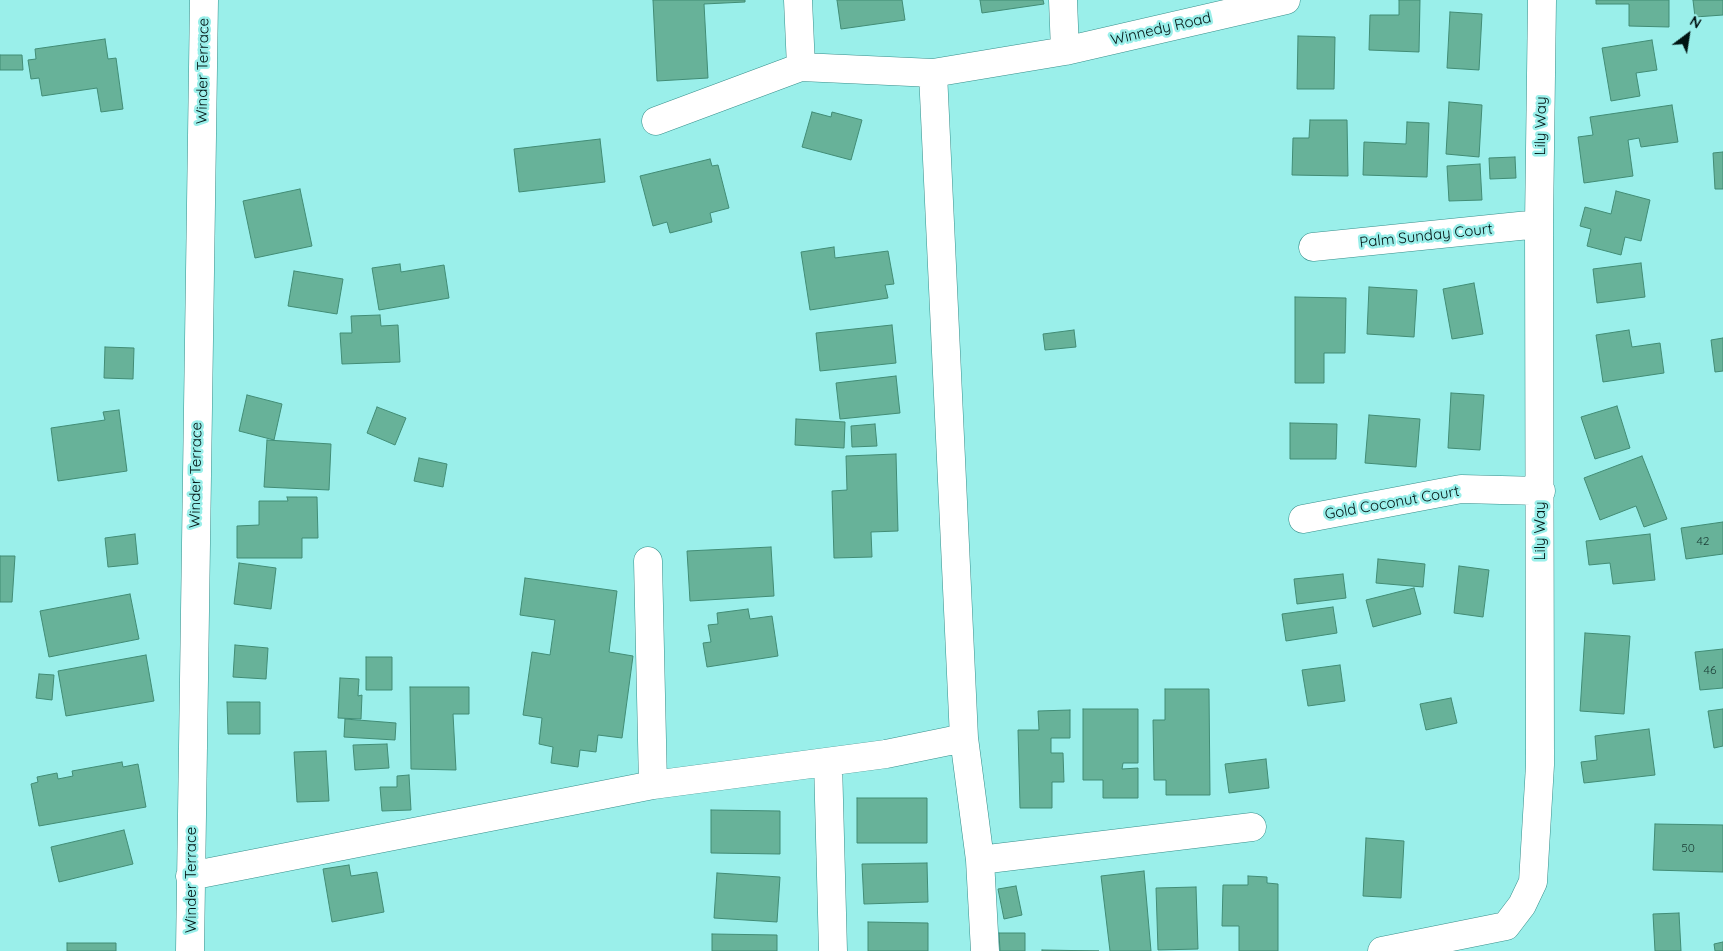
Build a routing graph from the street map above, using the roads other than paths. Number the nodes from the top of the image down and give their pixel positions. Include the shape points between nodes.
1 (204, 0) edge
2 (798, 0) edge
3 (1063, 0) edge
4 (1286, 0) edge
5 (1542, 0) edge
6 (1065, 51) junction
7 (802, 67) junction
8 (933, 73) junction
9 (656, 121) dead end
10 (1539, 224) junction
11 (1313, 248) dead end
12 (1541, 491) junction
13 (1303, 519) dead end
14 (648, 560) dead end
15 (964, 738) junction
16 (828, 762) junction
17 (652, 785) junction
18 (1252, 827) dead end
19 (980, 860) junction
20 (190, 876) junction
21 (190, 951) edge
22 (833, 951) edge
23 (985, 951) edge
24 (1382, 951) edge

1 - 20 street, Winder Terrace
2 - 7 street
3 - 6 street
4 - 6 street, Winnedy Road
5 - 10 street, Lily Way
6 - 8 street, Winnedy Road
7 - 8 street, Winnedy Road
7 - 9 street
8 - 15 street
10 - 11 street, Palm Sunday Court
10 - 12 street, Lily Way
12 - 13 street, Gold Coconut Court via 1460,489
12 - 24 street, Lily Way via 1540,765 1533,882 1522,906 1506,926
14 - 17 street
15 - 16 street
15 - 19 street
16 - 17 street
16 - 22 street
17 - 20 street
18 - 19 street
19 - 23 street
20 - 21 street, Winder Terrace

